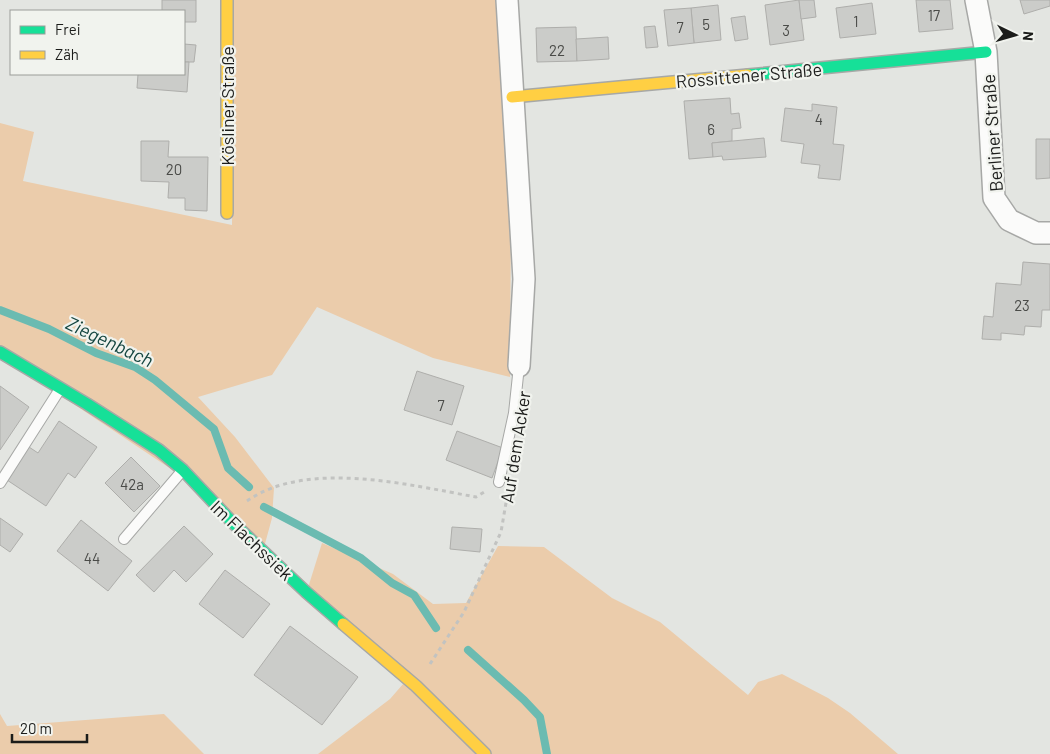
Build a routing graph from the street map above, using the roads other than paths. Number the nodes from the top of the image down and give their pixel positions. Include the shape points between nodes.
1 (227, 0) edge
2 (508, 0) edge
3 (976, 0) edge
4 (986, 52) junction
5 (512, 97) junction
6 (227, 212) dead end
7 (1050, 233) edge
8 (0, 352) edge
9 (519, 366) joint
10 (60, 389) junction
11 (183, 470) junction
12 (499, 482) road end
13 (0, 483) edge
14 (124, 539) dead end
15 (485, 754) edge

1 - 6 street, Kösliner Straße
2 - 5 street, Auf dem Acker
3 - 4 street, Berliner Straße
4 - 5 street, Rossittener Straße
4 - 7 street, Berliner Straße via 994,198 1008,220 1036,233
5 - 9 street, Auf dem Acker via 524,279
8 - 10 street, Im Flachssiek
9 - 12 lane via 514,413
10 - 11 street, Im Flachssiek via 159,450
10 - 13 lane
11 - 14 lane
11 - 15 street, Im Flachssiek via 306,592 416,686

